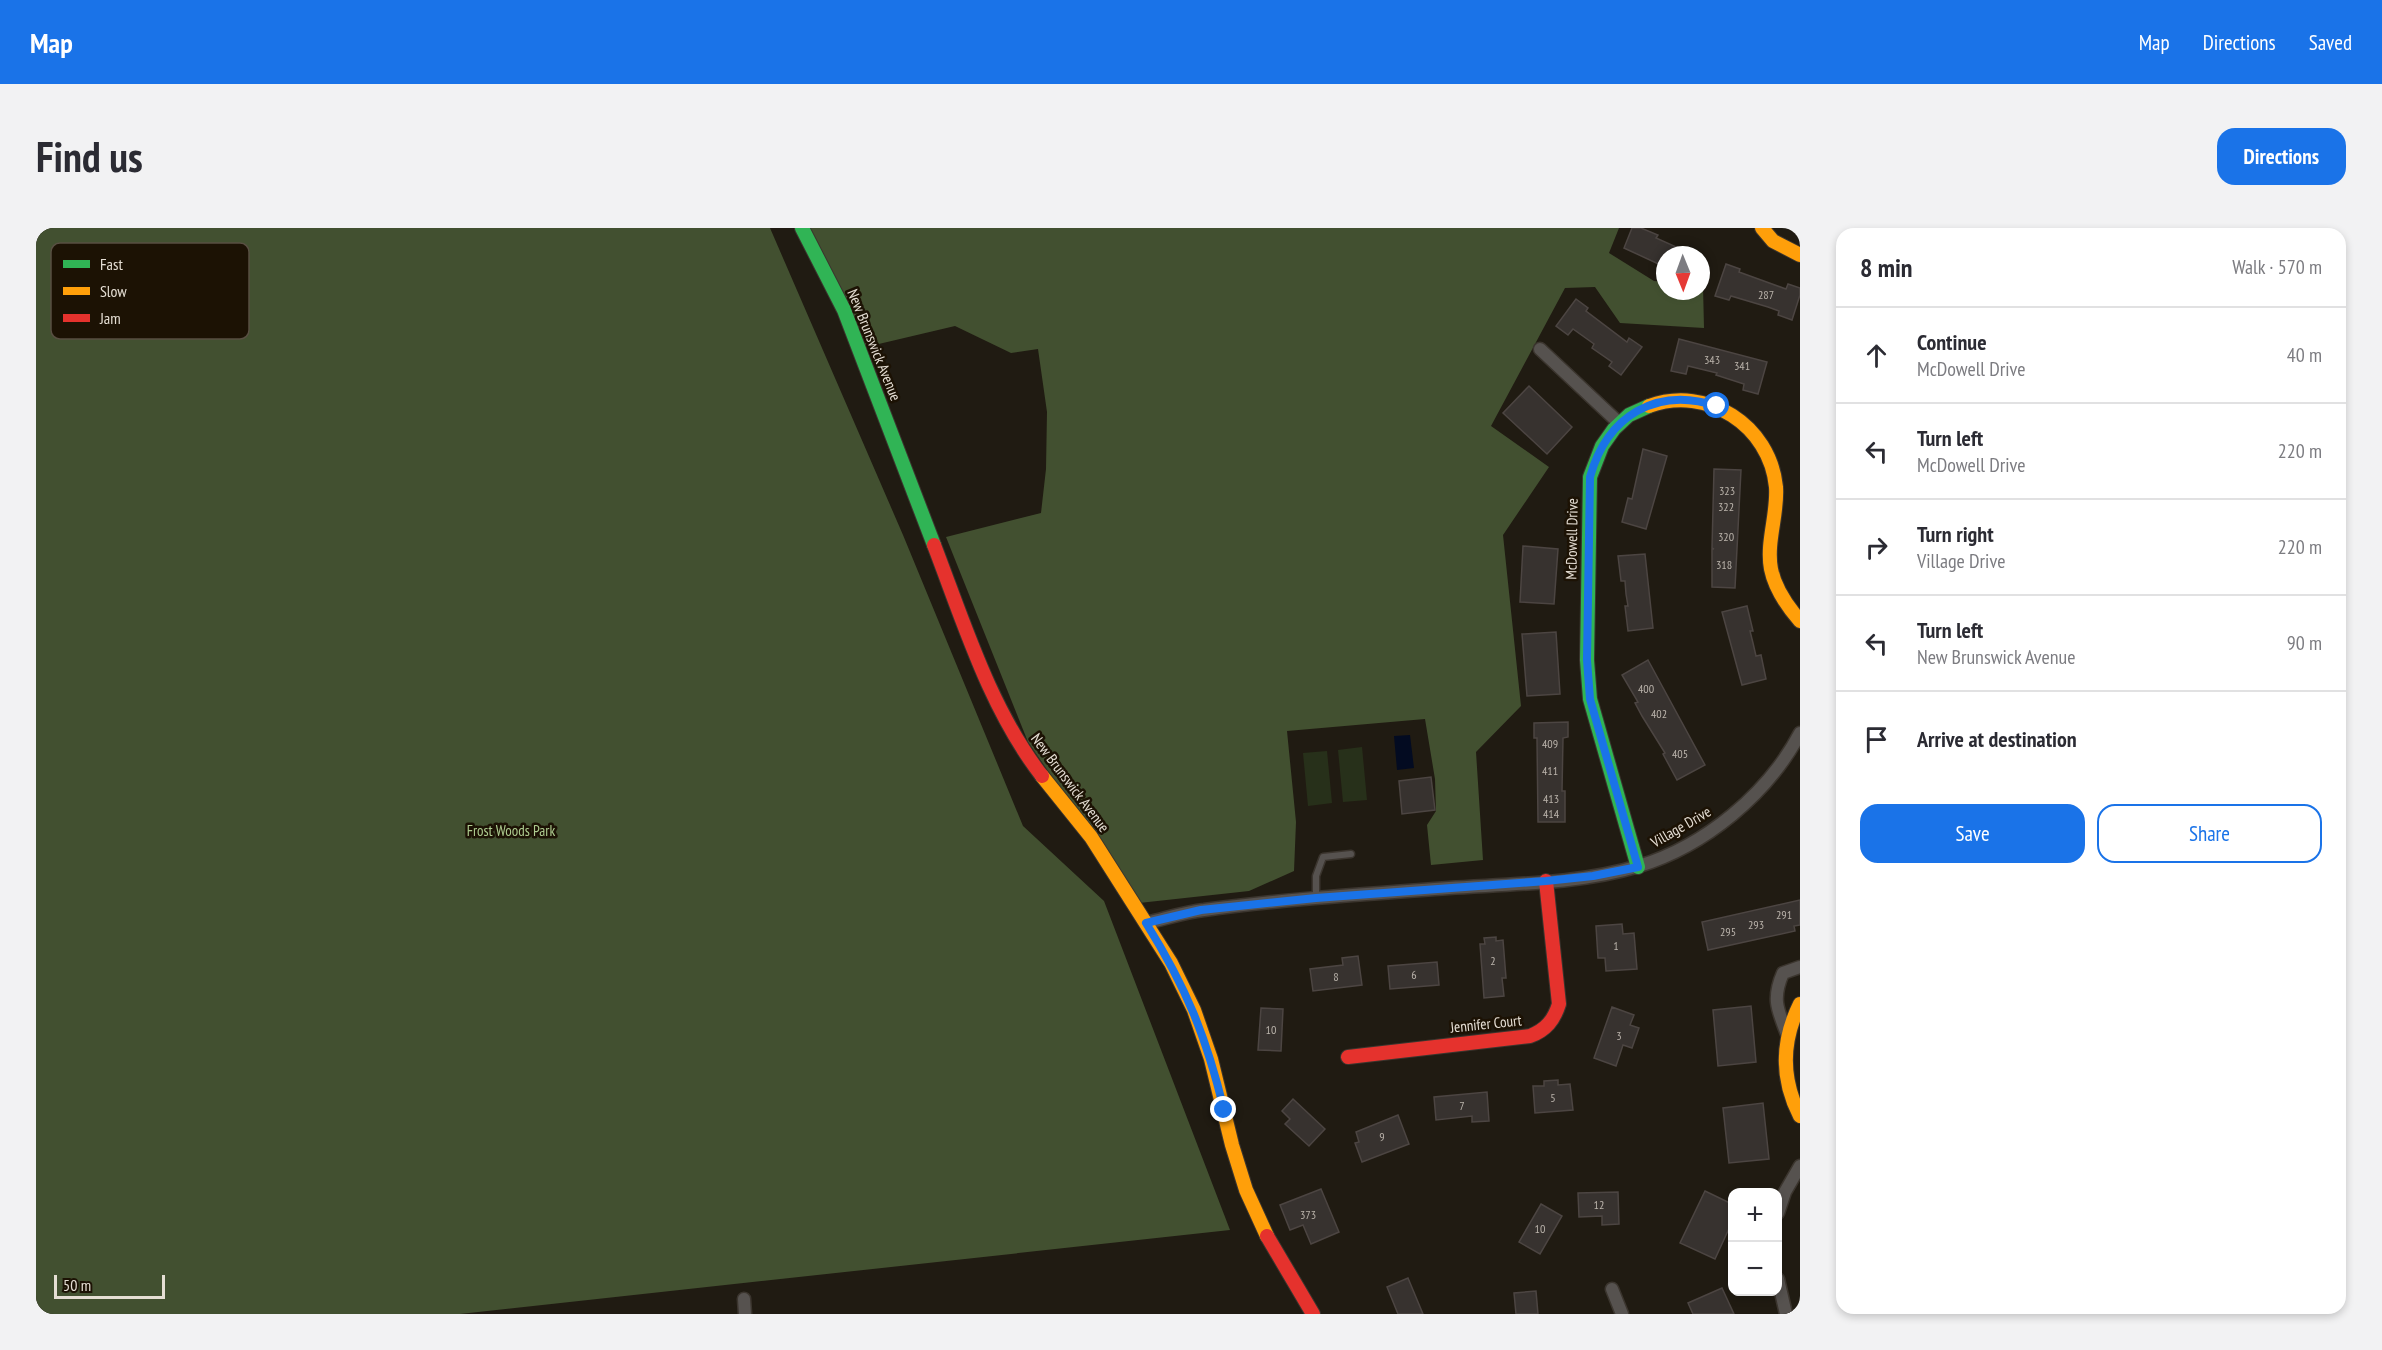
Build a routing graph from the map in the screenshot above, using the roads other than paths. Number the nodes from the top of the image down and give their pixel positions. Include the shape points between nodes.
1 (802, 228) edge
2 (1759, 229) edge
3 (1800, 255) edge
4 (1540, 349) dead end
5 (1619, 423) junction
6 (1800, 621) edge
7 (1800, 733) edge
8 (1351, 854) dead end
9 (1638, 867) junction
10 (1546, 881) junction
11 (1316, 898) junction
12 (1146, 923) junction
13 (1800, 967) edge
14 (1800, 1004) edge
15 (1788, 1034) junction
16 (1348, 1057) dead end
17 (1800, 1116) edge
18 (1800, 1166) edge
19 (1782, 1201) edge
20 (1612, 1289) dead end
21 (1782, 1296) edge
22 (744, 1299) dead end
23 (745, 1314) edge
24 (1313, 1314) edge
25 (1622, 1314) edge
26 (1786, 1314) edge

1 - 12 street, New Brunswick Avenue via 844,310 1001,710 1038,770 1092,837
2 - 3 street via 1781,247
4 - 5 street
5 - 6 street, McDowell Drive via 1641,408 1689,399 1717,406 1750,428 1771,460 1775,480 1770,560 1773,574
5 - 9 street, McDowell Drive via 1599,449 1590,477 1587,660 1590,699
7 - 9 street, Village Drive via 1790,753 1738,809 1692,842
8 - 11 lane via 1323,857 1316,876
9 - 10 street, Village Drive
10 - 11 street, Village Drive
10 - 16 street, Jennifer Court via 1559,1004 1550,1025 1530,1036
11 - 12 street, Village Drive via 1201,910
12 - 24 street, New Brunswick Avenue via 1194,1010 1246,1190 1265,1233
13 - 15 street via 1783,973 1776,989 1777,1010
14 - 15 street
15 - 17 street via 1786,1080
18 - 19 street
20 - 25 street
21 - 26 street
22 - 23 street

